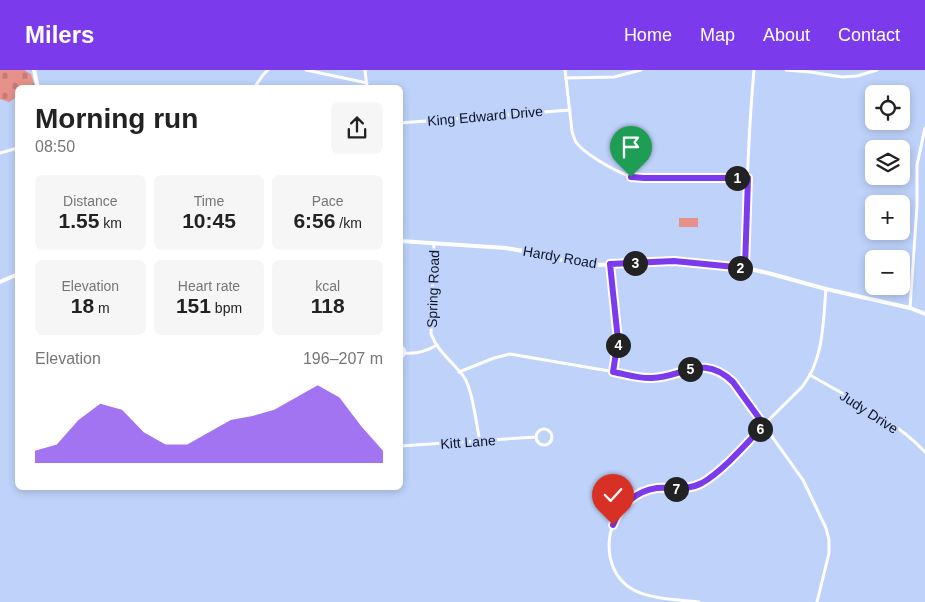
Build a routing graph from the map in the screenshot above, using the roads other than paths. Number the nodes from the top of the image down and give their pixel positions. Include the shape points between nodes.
1 (34, 70) edge
2 (268, 70) edge
3 (306, 70) edge
4 (365, 70) edge
5 (565, 70) edge
6 (641, 70) edge
7 (754, 70) edge
8 (786, 70) edge
9 (877, 70) edge
10 (566, 78) junction
11 (37, 85) edge
12 (256, 85) edge
13 (367, 85) edge
14 (570, 110) junction
15 (403, 123) edge
16 (925, 128) edge
17 (15, 149) edge
18 (0, 153) edge
19 (748, 178) junction
20 (403, 241) edge
21 (434, 243) junction
22 (610, 264) junction
23 (745, 268) junction
24 (15, 275) edge
25 (0, 282) edge
26 (826, 289) junction
27 (910, 308) junction
28 (925, 314) edge
29 (437, 345) junction
30 (403, 348) edge
31 (404, 353) joint
32 (459, 372) junction
33 (613, 372) junction
34 (810, 375) junction
35 (764, 425) junction
36 (536, 437) junction
37 (480, 441) junction
38 (403, 446) edge
39 (925, 452) edge
40 (699, 602) edge
41 (817, 602) edge

1 - 11 street
2 - 12 street
3 - 13 street
4 - 13 street
5 - 10 street
6 - 10 street via 614,77
7 - 19 street
8 - 9 street via 842,77
10 - 14 street
14 - 15 street, King Edward Drive
14 - 19 street via 574,139 581,149 623,174 644,178
16 - 27 street via 917,165
17 - 18 street
19 - 23 street
20 - 21 street, Hardy Road
21 - 22 street, Hardy Road via 523,250 550,258
21 - 29 street, Spring Road via 431,330
22 - 23 street, Hardy Road via 674,261
22 - 33 street via 618,340
23 - 26 street, Hardy Road
24 - 25 street
26 - 27 street, Hardy Road
26 - 34 street via 819,352
27 - 28 street, Hardy Road
29 - 31 street via 426,351
29 - 32 street, Spring Road
30 - 31 street
32 - 33 street via 510,354
32 - 37 street, Spring Road via 470,392
33 - 35 street via 658,378 698,368 713,369 733,382
34 - 35 street
34 - 39 street, Judy Drive via 882,417
35 - 40 street via 702,483 686,488 658,488 638,495 625,504 613,525 610,558 615,573 626,585 648,595
35 - 41 street via 804,480 828,534 829,553
36 - 36 street, Kitt Lane via 543,445 552,440 551,432 544,428
36 - 37 street, Kitt Lane
37 - 38 street, Kitt Lane

